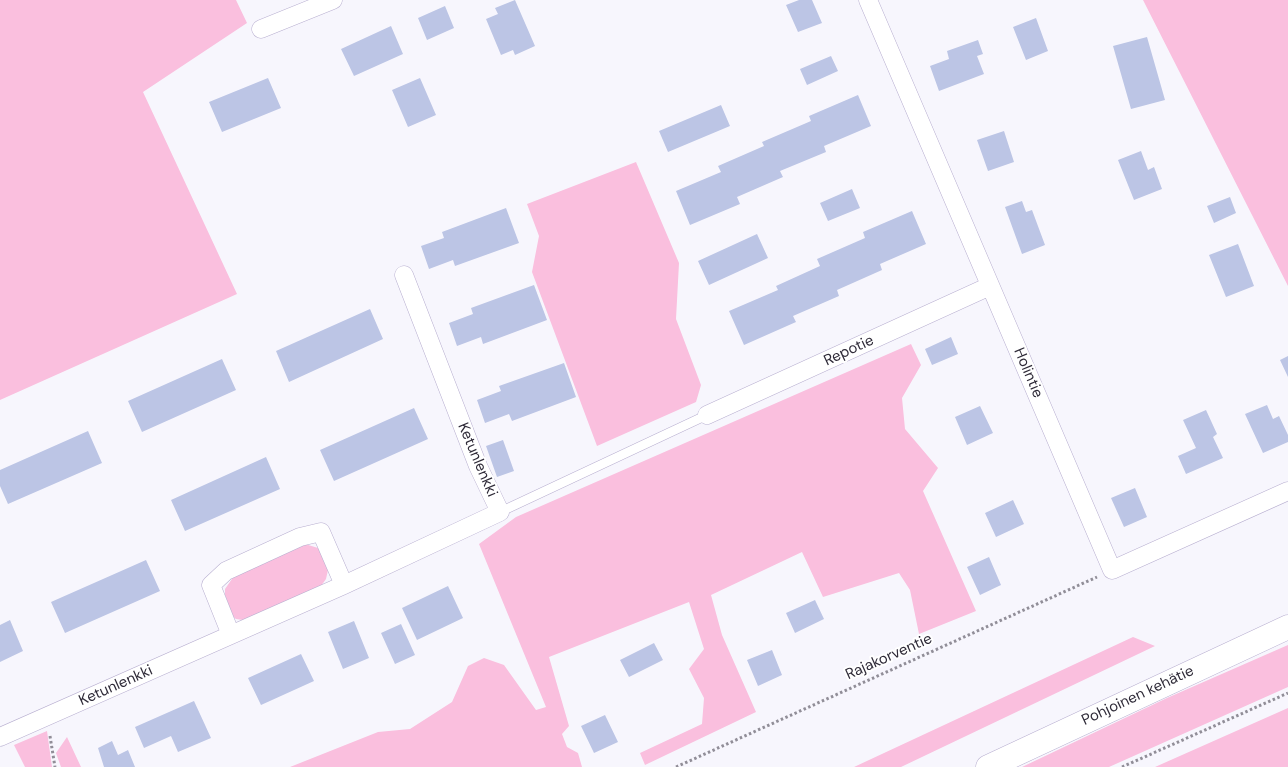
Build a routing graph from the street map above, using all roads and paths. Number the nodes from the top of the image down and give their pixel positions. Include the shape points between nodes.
1 (333, 0) edge
2 (868, 0) edge
3 (261, 29) dead end
4 (404, 275) dead end
5 (990, 286) junction
6 (707, 415) joint
7 (1288, 491) edge
8 (500, 512) junction
9 (1112, 570) junction
10 (344, 585) junction
11 (1288, 627) edge
12 (231, 635) junction
13 (1288, 693) edge
14 (54, 713) junction
15 (0, 737) edge
16 (56, 767) edge
17 (676, 767) edge
18 (988, 767) edge
19 (1122, 767) edge

1 - 3 street
2 - 5 street, Holintie
4 - 8 street, Ketunlenkki via 478,466
5 - 6 street, Repotie
5 - 9 street, Holintie
6 - 8 lane
7 - 9 street
8 - 10 street, Ketunlenkki
9 - 17 path, Rajakorventie
10 - 12 street, Ketunlenkki
10 - 12 street via 321,532 300,537 226,571 211,585
11 - 18 main road, Pohjoinen kehätie
12 - 14 street, Ketunlenkki
13 - 19 path
14 - 15 street, Ketunlenkki
14 - 16 path via 50,732

